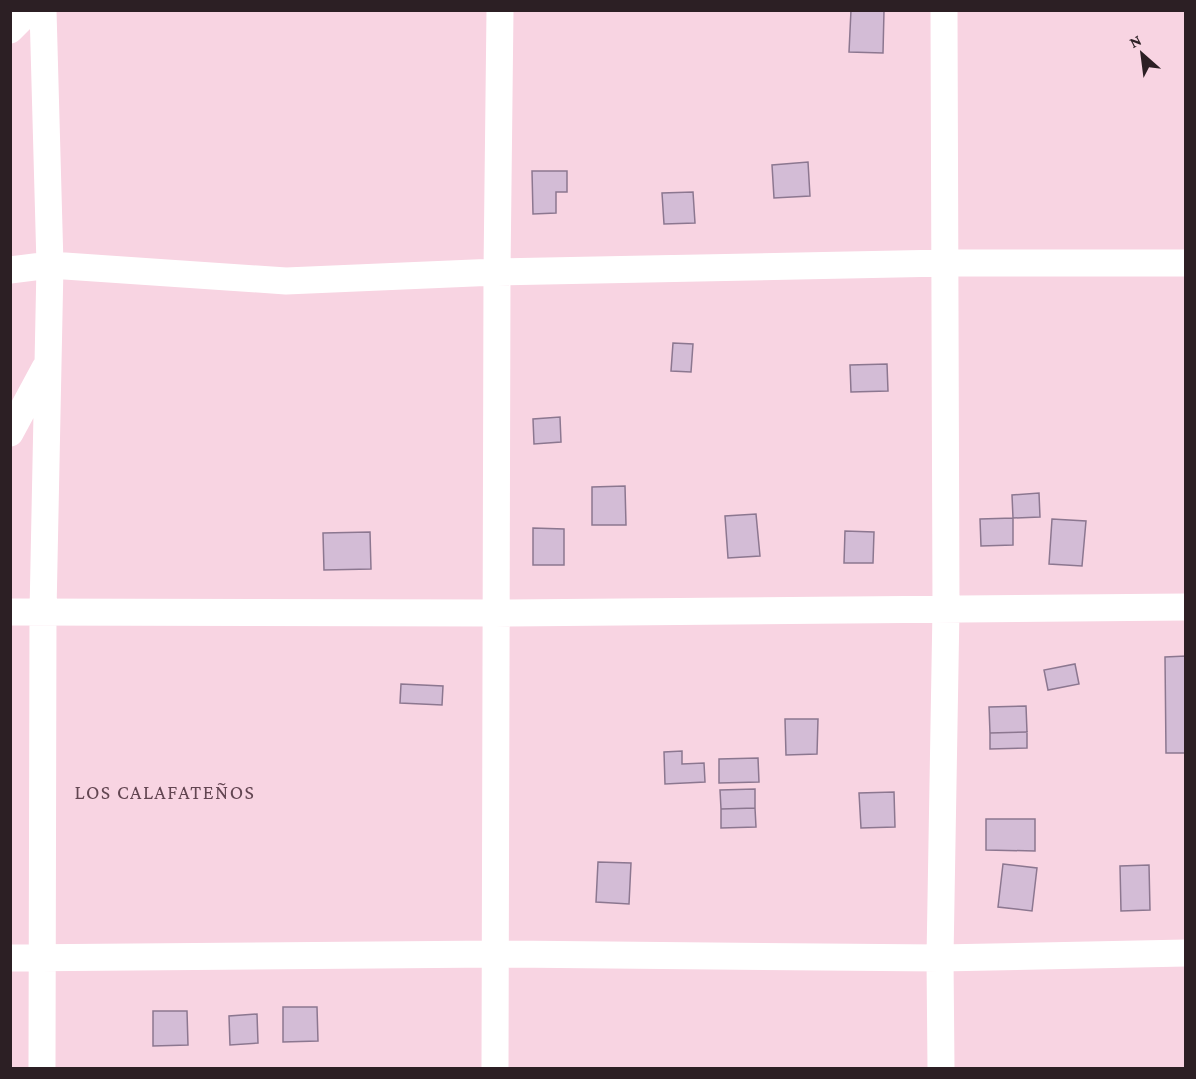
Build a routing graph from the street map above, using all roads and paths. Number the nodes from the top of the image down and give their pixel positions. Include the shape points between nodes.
1 (30, 10) edge
2 (43, 10) edge
3 (500, 10) edge
4 (944, 10) edge
5 (10, 30) edge
6 (946, 263) junction
7 (1185, 263) edge
8 (50, 265) junction
9 (10, 270) edge
10 (496, 272) junction
11 (48, 362) junction
12 (10, 433) edge
13 (1185, 607) edge
14 (946, 609) junction
15 (10, 612) edge
16 (43, 612) junction
17 (495, 613) junction
18 (1185, 953) edge
19 (496, 954) junction
20 (10, 958) edge
21 (44, 958) junction
22 (940, 958) junction
23 (42, 1068) edge
24 (495, 1068) edge
25 (942, 1068) edge

1 - 5 street
2 - 8 street
3 - 10 street
4 - 6 street
6 - 7 street
6 - 10 street
6 - 14 street
8 - 9 street
8 - 10 street via 286,281
8 - 11 street
10 - 17 street
11 - 12 street
11 - 16 street
13 - 14 street
14 - 17 street
14 - 22 street
15 - 16 street
16 - 17 street
16 - 21 street
17 - 19 street
18 - 22 street
19 - 21 street
19 - 22 street
19 - 24 street
20 - 21 street
21 - 23 street
22 - 25 street

